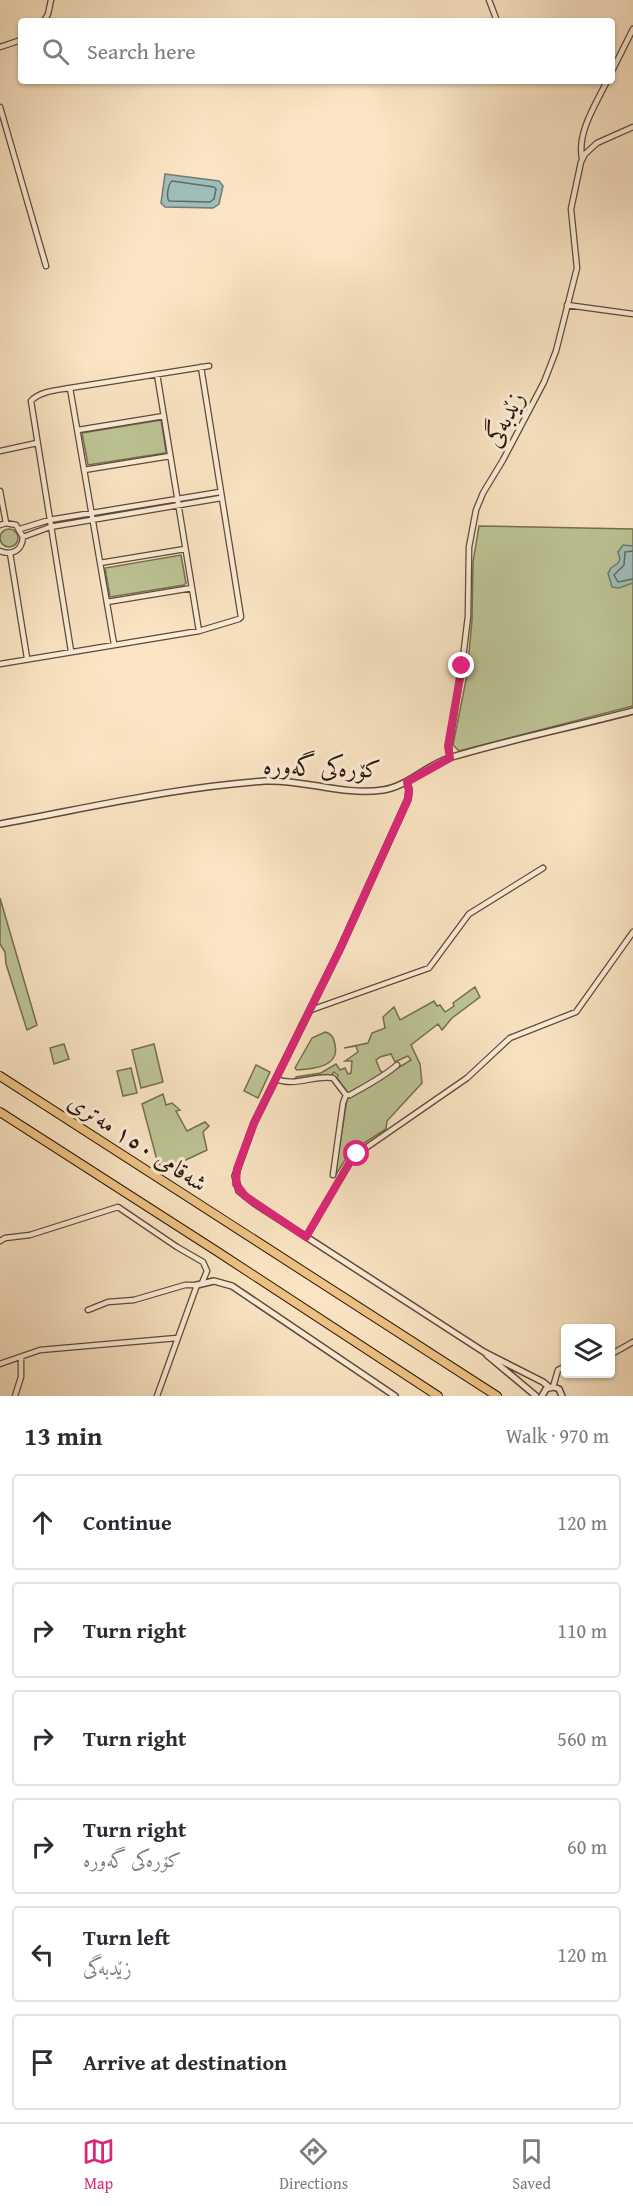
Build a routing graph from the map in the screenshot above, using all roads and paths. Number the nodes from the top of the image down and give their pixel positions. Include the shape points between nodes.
1 (51, 0) edge
2 (489, 0) edge
3 (46, 18) edge
4 (496, 18) edge
5 (633, 28) edge
6 (18, 41) edge
7 (0, 47) edge
8 (615, 65) edge
9 (606, 84) edge
10 (0, 107) edge
11 (633, 127) edge
12 (582, 158) junction
13 (46, 266) dead end
14 (567, 305) junction
15 (633, 314) edge
16 (209, 366) dead end
17 (201, 367) junction
18 (158, 374) junction
19 (70, 388) junction
20 (164, 416) junction
21 (78, 430) junction
22 (37, 443) junction
23 (0, 452) edge
24 (170, 456) junction
25 (84, 470) junction
26 (0, 491) edge
27 (221, 495) junction
28 (178, 502) junction
29 (92, 513) junction
30 (93, 519) junction
31 (49, 520) junction
32 (3, 524) edge
33 (50, 527) junction
34 (20, 529) junction
35 (23, 537) junction
36 (185, 549) junction
37 (0, 551) edge
38 (10, 554) junction
39 (100, 563) junction
40 (192, 588) junction
41 (107, 602) junction
42 (199, 631) junction
43 (114, 644) junction
44 (71, 651) junction
45 (27, 658) junction
46 (0, 664) edge
47 (633, 711) edge
48 (450, 758) junction
49 (407, 782) junction
50 (0, 824) edge
51 (543, 868) dead end
52 (633, 932) edge
53 (311, 1010) junction
54 (396, 1065) dead end
55 (0, 1076) edge
56 (276, 1079) junction
57 (346, 1095) junction
58 (0, 1113) edge
59 (333, 1175) dead end
60 (306, 1237) junction
61 (0, 1241) edge
62 (200, 1284) junction
63 (88, 1310) dead end
64 (177, 1338) junction
65 (633, 1342) edge
66 (484, 1352) junction
67 (615, 1352) edge
68 (21, 1358) junction
69 (0, 1364) edge
70 (561, 1368) edge
71 (551, 1387) junction
72 (563, 1395) edge
73 (15, 1396) edge
74 (157, 1396) edge
75 (395, 1396) edge
76 (438, 1396) edge
77 (497, 1396) edge
78 (536, 1396) edge
79 (542, 1396) edge

1 - 3 street
2 - 4 street
5 - 8 street
6 - 7 street
9 - 12 street, زێدبەگی via 580,145
10 - 13 street
11 - 12 street via 603,140
12 - 14 street, زێدبەگی via 571,204 577,260
14 - 15 street
14 - 48 street, زێدبەگی via 547,374 483,493 474,519 469,547 468,616 448,746
16 - 17 street
17 - 18 street
17 - 27 street
18 - 19 street
18 - 20 street
19 - 21 street
19 - 22 street via 31,401
20 - 21 street
20 - 24 street
21 - 25 street
22 - 23 street
22 - 31 street
24 - 25 street
24 - 28 street
25 - 29 street
26 - 32 street
27 - 28 street
27 - 42 street via 241,617 236,622
28 - 29 street
28 - 30 street
28 - 36 street
29 - 30 street
29 - 31 street
30 - 33 street
30 - 39 street
31 - 33 street
31 - 34 street
32 - 34 street
33 - 35 street
33 - 44 street
34 - 35 street
35 - 38 street via 20,547
36 - 39 street
36 - 40 street
37 - 38 street
38 - 45 street
39 - 41 street
40 - 41 street
40 - 42 street
41 - 43 street
42 - 43 street
43 - 44 street
44 - 45 street
45 - 46 street
47 - 48 street, کۆرەکی گەورە
48 - 49 street, کۆرەکی گەورە
49 - 50 street, کۆرەکی گەورە via 384,790 357,791 289,782 182,790
49 - 53 street via 408,799
51 - 53 street via 469,914 429,968
52 - 60 street via 576,1012 510,1038 467,1078 357,1154
53 - 56 street
54 - 57 street
55 - 77 highway, شەقامی ١٥٠ مەتری
56 - 57 street via 289,1083 333,1078
56 - 60 street via 254,1123 235,1176 236,1184 245,1196
57 - 59 street
58 - 76 highway, شەقامی ١٥٠ مەتری
60 - 66 street
61 - 62 street via 118,1207 203,1262 207,1271
62 - 63 street via 134,1300 108,1302
62 - 64 street
62 - 75 street via 214,1281 232,1286
64 - 68 street via 63,1347
64 - 74 street
65 - 67 street
66 - 71 street
66 - 78 street
68 - 69 street
68 - 73 street
70 - 71 street
71 - 72 street
71 - 79 street

